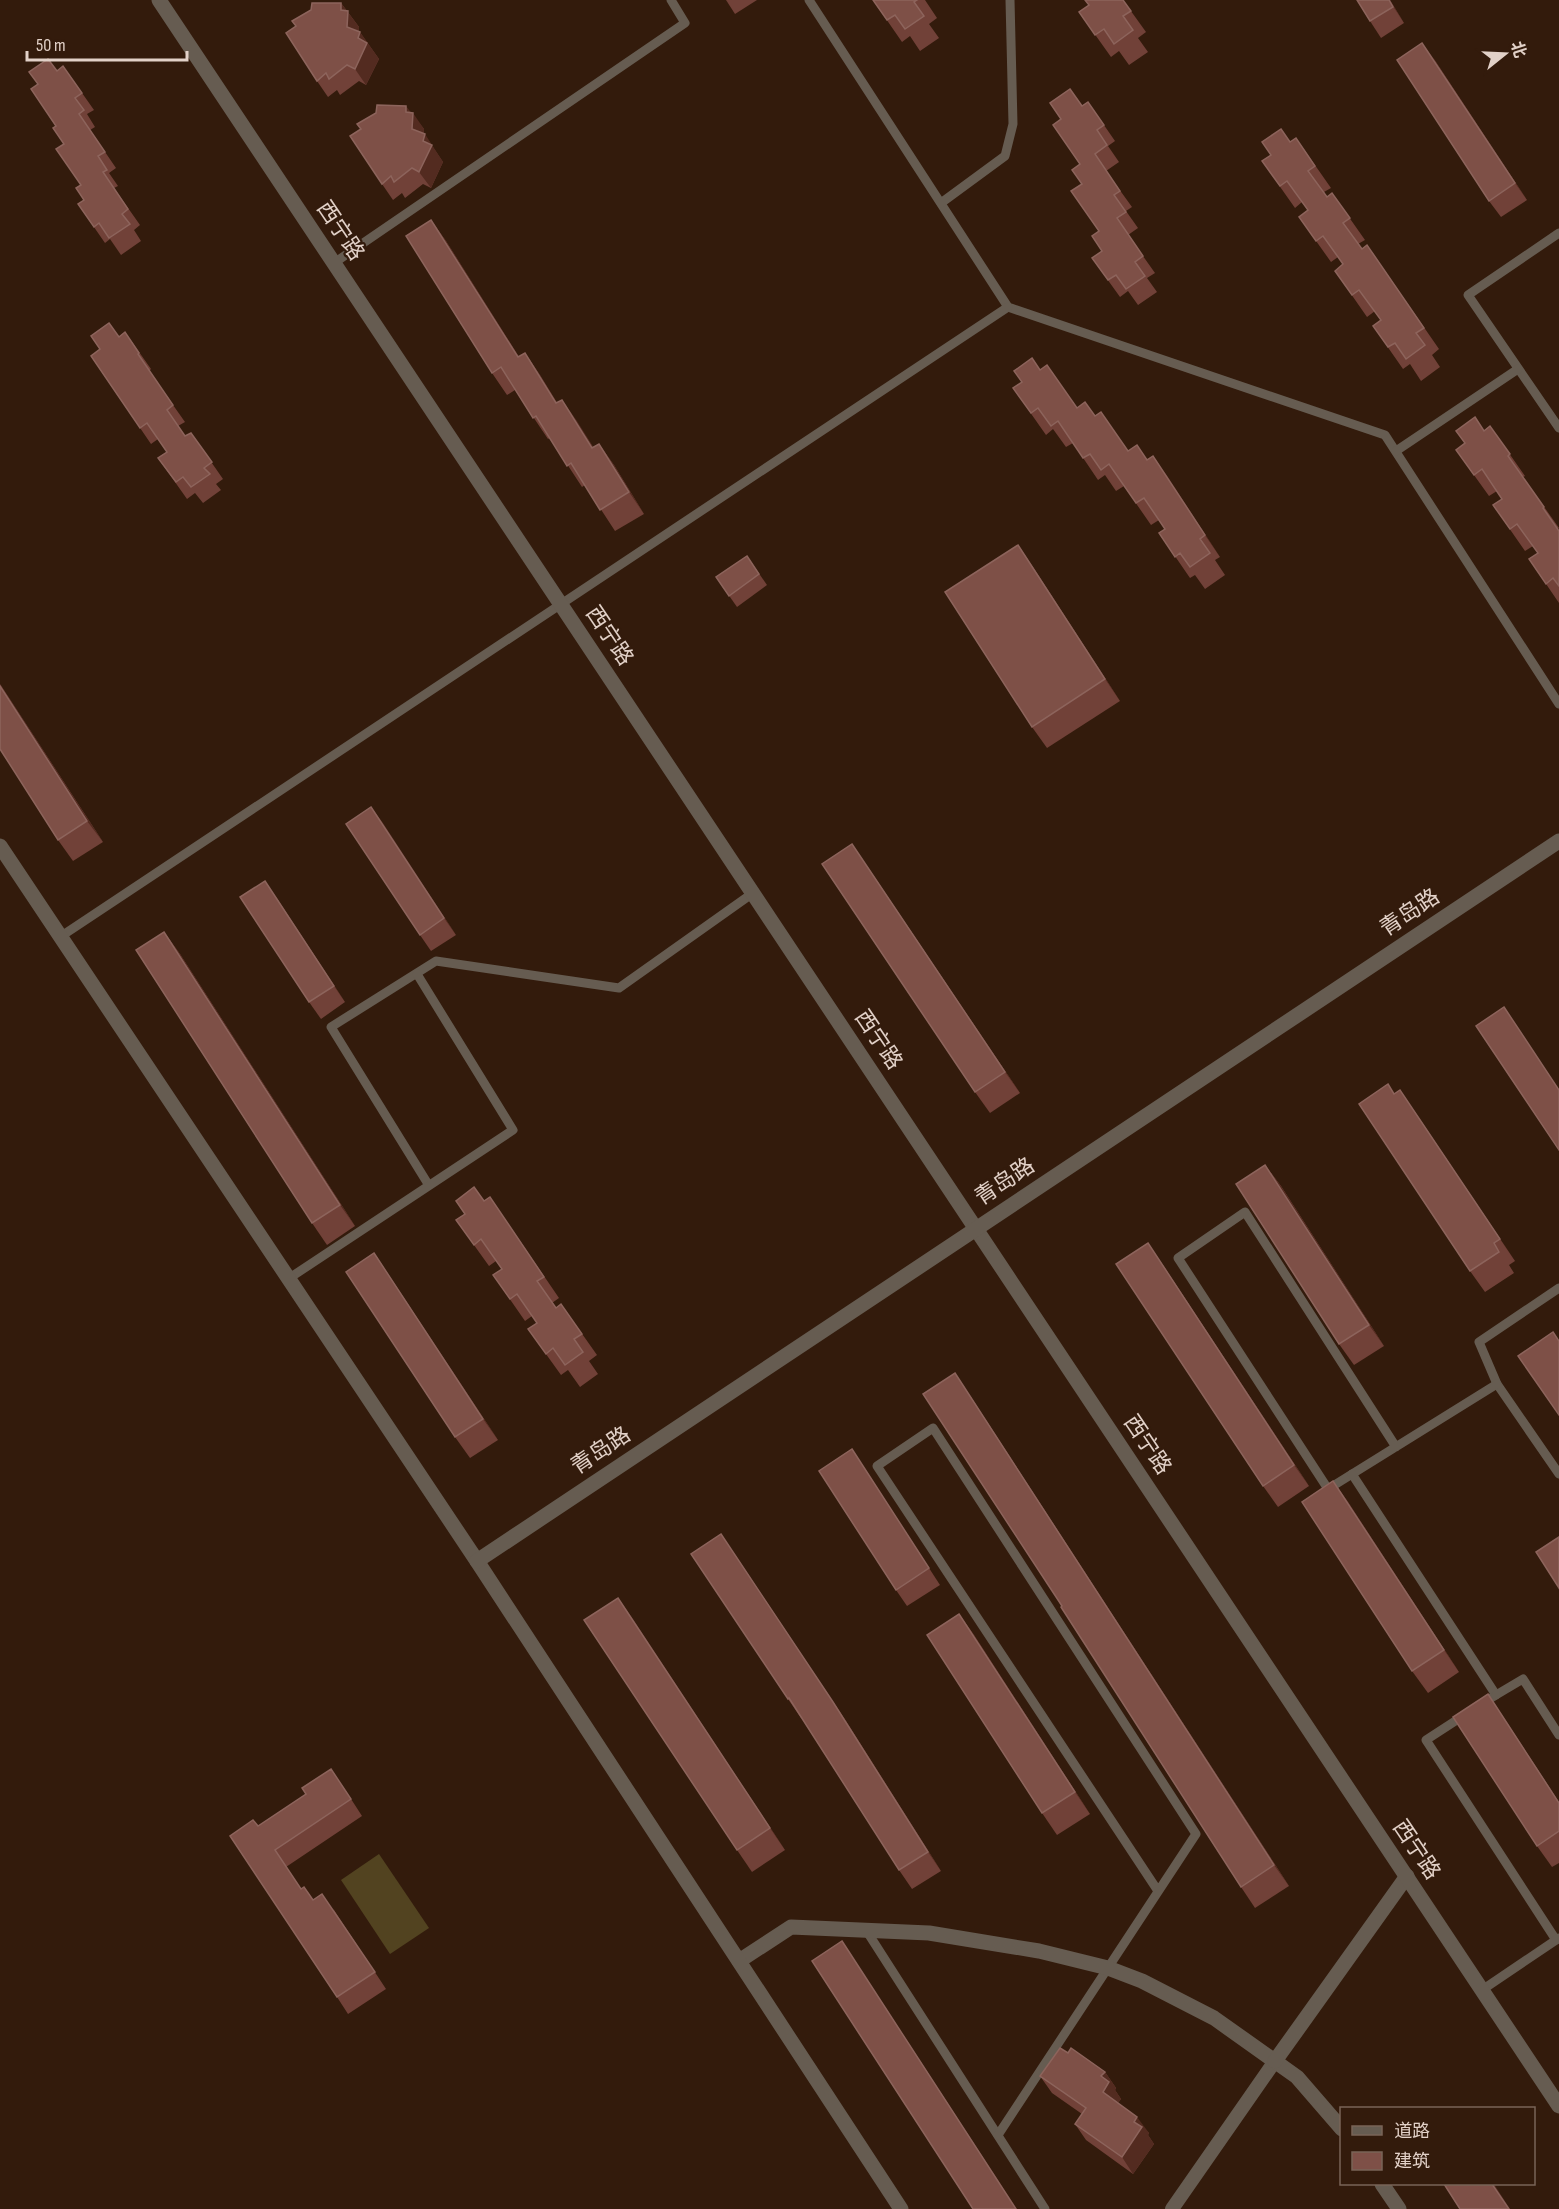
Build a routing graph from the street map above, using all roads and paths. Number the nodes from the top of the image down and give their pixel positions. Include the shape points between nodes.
1 (159, 0) edge
2 (671, 0) edge
3 (809, 0) edge
4 (1010, 0) edge
5 (941, 203) junction
6 (1559, 233) edge
7 (334, 263) junction
8 (1008, 307) junction
9 (1518, 369) junction
10 (1559, 428) edge
11 (1396, 451) junction
12 (561, 605) junction
13 (1559, 704) edge
14 (1559, 841) edge
15 (0, 846) edge
16 (753, 893) junction
17 (60, 937) junction
18 (417, 974) junction
19 (428, 1184) junction
20 (976, 1229) junction
21 (288, 1279) junction
22 (1559, 1288) edge
23 (1497, 1384) junction
24 (1396, 1447) junction
25 (1352, 1474) junction
26 (1559, 1474) edge
27 (477, 1561) junction
28 (1496, 1695) junction
29 (1559, 1735) edge
30 (1407, 1876) junction
31 (1158, 1891) junction
32 (866, 1930) junction
33 (1557, 1939) edge
34 (739, 1961) junction
35 (1108, 1968) junction
36 (1482, 1990) junction
37 (1275, 2061) junction
38 (1559, 2106) edge
39 (1340, 2128) edge
40 (998, 2135) junction
41 (1383, 2185) edge
42 (901, 2209) edge
43 (1045, 2209) edge
44 (1172, 2209) edge
45 (1399, 2209) edge

1 - 7 street, 西宁路
2 - 7 lane via 685,23
3 - 5 lane
4 - 5 lane via 1013,124 1005,156
5 - 8 lane
6 - 9 lane via 1468,296
7 - 12 street, 西宁路
8 - 11 lane via 1385,435
8 - 12 lane
9 - 10 lane
9 - 11 lane
11 - 13 lane
12 - 16 street, 西宁路
12 - 17 lane
14 - 20 street, 青岛路
15 - 17 street
16 - 18 lane via 619,988 436,961
16 - 20 street, 西宁路
17 - 21 street
18 - 19 lane via 513,1130
18 - 19 lane via 331,1027
19 - 21 lane
20 - 27 street, 青岛路
20 - 30 street, 西宁路
21 - 27 street
22 - 23 lane via 1479,1342
23 - 24 lane
23 - 26 lane
24 - 25 lane
24 - 25 lane via 1245,1212 1178,1258 1328,1489
25 - 28 lane
27 - 34 street
28 - 29 lane via 1523,1679
28 - 33 lane via 1426,1740
30 - 36 street, 西宁路
30 - 37 street
31 - 31 lane via 1196,1834 933,1428 877,1466
31 - 35 lane
32 - 34 street via 791,1927
32 - 35 street via 929,1933 1039,1951
32 - 40 lane
33 - 36 lane
34 - 42 street
35 - 37 street via 1214,2018
35 - 40 lane
36 - 38 street, 西宁路
37 - 39 street via 1297,2078
37 - 44 street
40 - 43 lane
41 - 45 street

